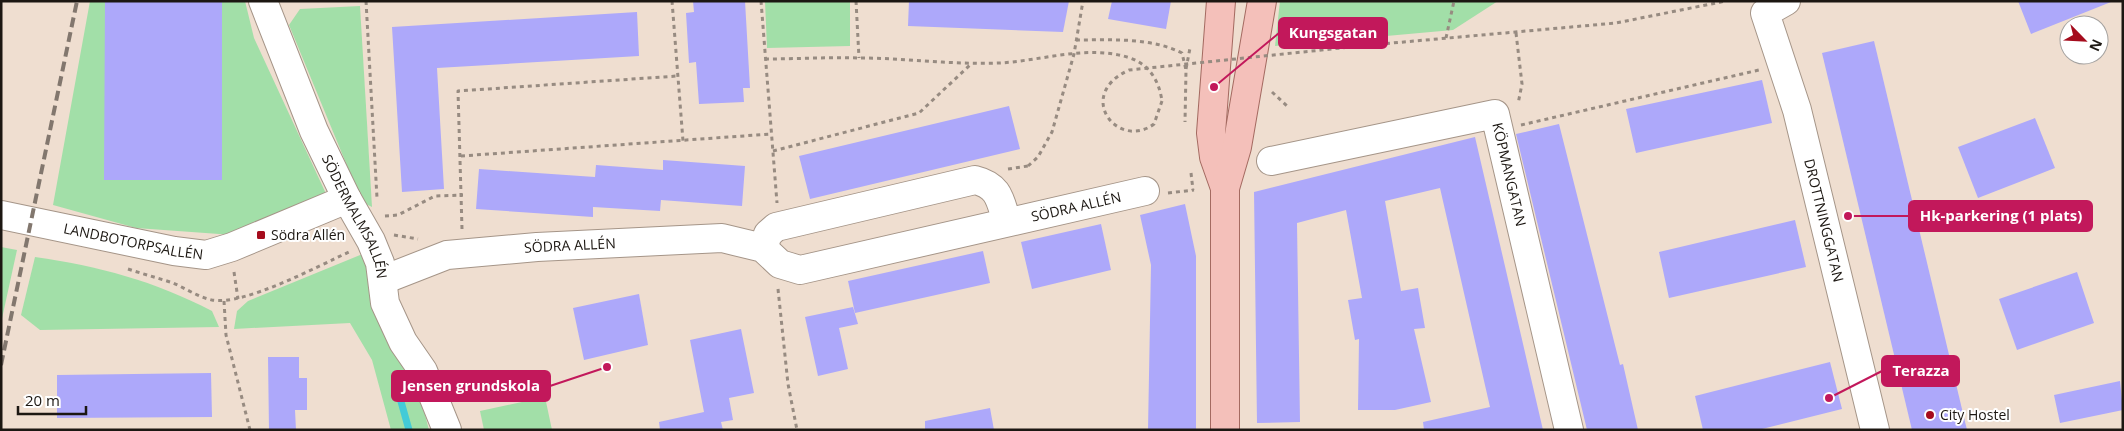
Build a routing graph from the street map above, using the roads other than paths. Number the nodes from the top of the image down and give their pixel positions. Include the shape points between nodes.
1 (263, 1) edge
2 (1221, 1) edge
3 (1262, 1) edge
4 (1776, 7) edge
5 (1271, 161) dead end
6 (1225, 188) junction
7 (1145, 191) dead end
8 (347, 200) junction
9 (1, 215) edge
10 (1007, 222) junction
11 (772, 256) junction
12 (383, 280) junction
13 (446, 430) edge
14 (1225, 430) edge
15 (1569, 430) edge
16 (1875, 430) edge

1 - 8 street, SÖDERMALMSALLÉN via 289,72
2 - 6 main road via 1211,133 1214,157
3 - 6 main road via 1238,147
4 - 16 street, DROTTNINGGATAN via 1783,64
5 - 15 street, KÖPMANGATAN via 1497,122
6 - 14 main road
7 - 10 street, SÖDRA ALLÉN
8 - 9 street, LANDBOTORPSALLÉN via 206,255
8 - 12 street, SÖDERMALMSALLÉN via 372,241
10 - 11 street, SÖDRA ALLÉN via 800,270
10 - 11 street via 998,194 989,183 975,180 779,226 768,234
11 - 12 street, SÖDRA ALLÉN via 722,238 477,252 448,255
12 - 13 street, SÖDERMALMSALLÉN via 385,304 403,342 423,371

